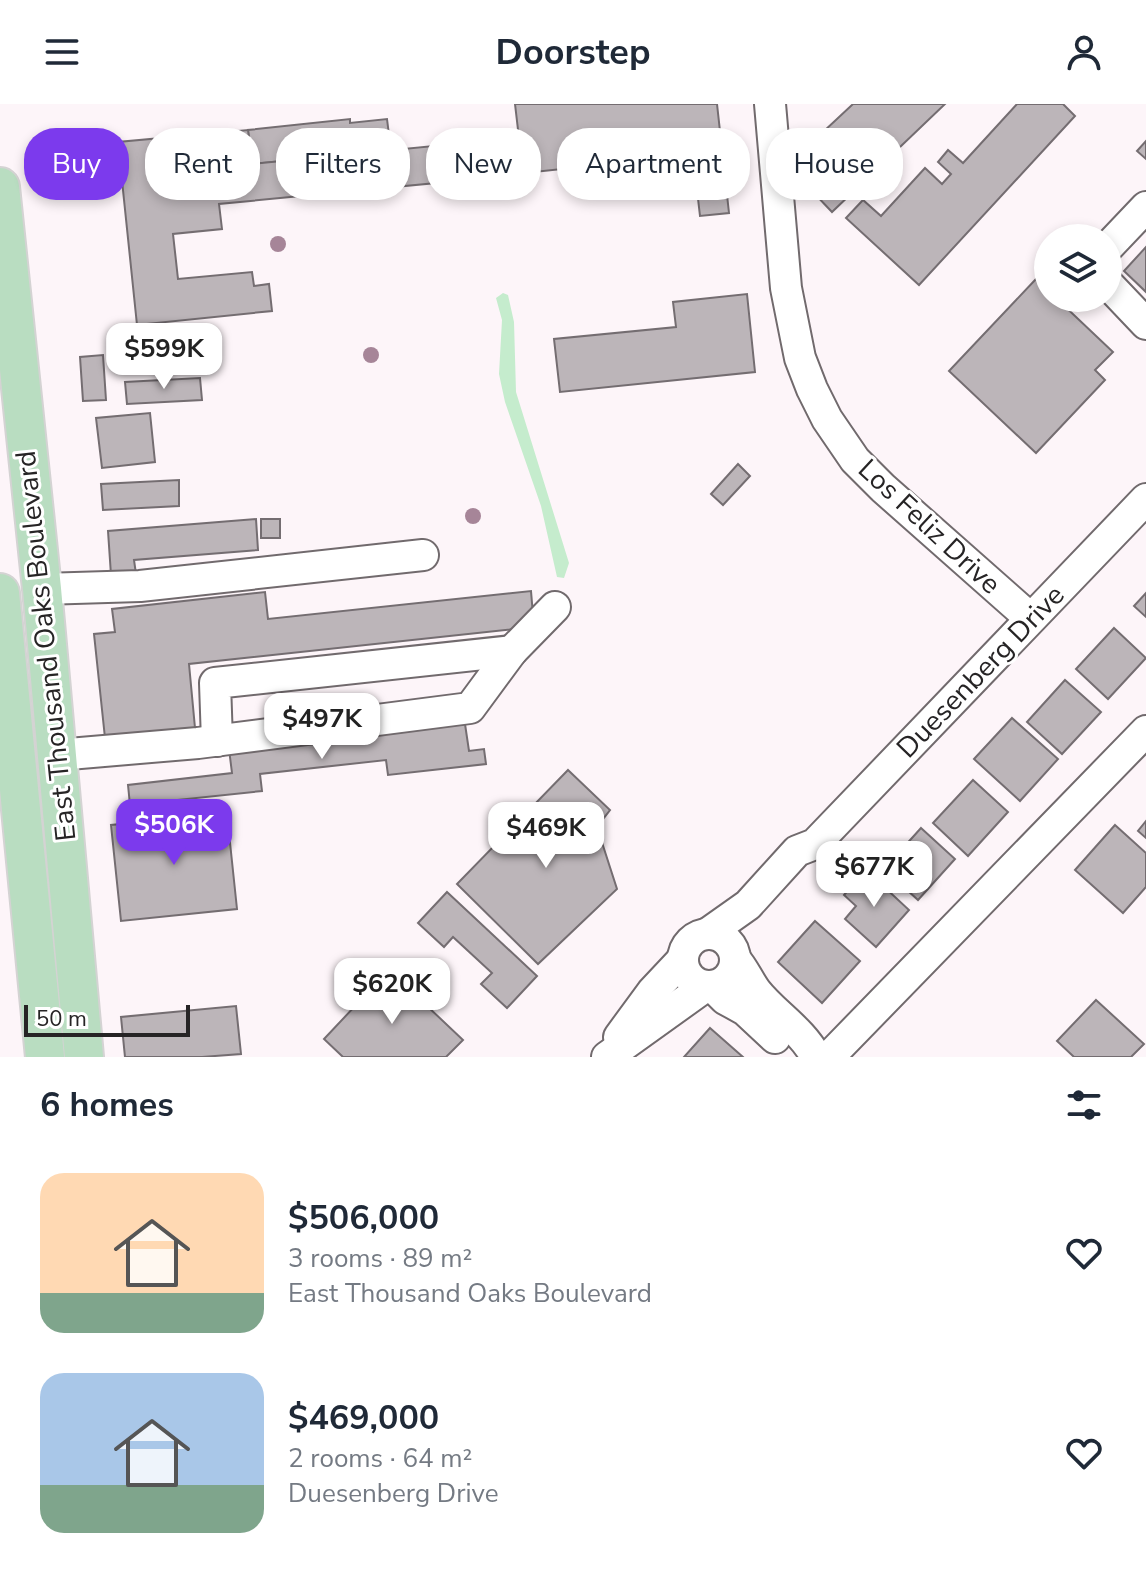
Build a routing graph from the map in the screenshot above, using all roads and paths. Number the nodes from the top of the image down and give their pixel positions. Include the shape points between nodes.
1 (770, 104) edge
2 (0, 187) edge
3 (1146, 207) edge
4 (1122, 232) edge
5 (1122, 299) edge
6 (1146, 324) edge
7 (1146, 499) edge
8 (423, 555) dead end
9 (42, 587) junction
10 (0, 590) edge
11 (555, 607) dead end
12 (1030, 618) junction
13 (512, 651) junction
14 (1146, 731) edge
15 (217, 741) junction
16 (57, 755) junction
17 (815, 844) junction
18 (707, 934) junction
19 (735, 956) junction
20 (683, 959) junction
21 (709, 986) junction
22 (610, 1053) edge
23 (45, 1057) edge
24 (84, 1057) edge
25 (800, 1057) edge
26 (816, 1057) edge
27 (829, 1057) edge

1 - 12 street, Los Feliz Drive via 790,313 800,358 827,419 855,460 883,488
2 - 9 main road, East Thousand Oaks Boulevard
3 - 4 street
5 - 6 street
7 - 12 street, Duesenberg Drive
8 - 9 street via 140,586
9 - 10 street
9 - 16 main road, East Thousand Oaks Boulevard
10 - 23 main road, East Thousand Oaks Boulevard
11 - 13 street
12 - 17 street, Duesenberg Drive
13 - 15 street via 470,708
13 - 15 street via 215,683
14 - 27 street
15 - 16 street
16 - 24 main road, East Thousand Oaks Boulevard
17 - 18 street, Duesenberg Drive via 797,851 748,905
17 - 19 street, Duesenberg Drive via 810,866 761,917
18 - 19 street via 724,939
18 - 20 street, Duesenberg Drive via 688,944
19 - 21 street, Duesenberg Drive via 726,980
19 - 26 street via 754,988
20 - 21 street via 691,980
20 - 22 street, Duesenberg Drive via 622,1031
21 - 22 street, Duesenberg Drive
21 - 25 street

